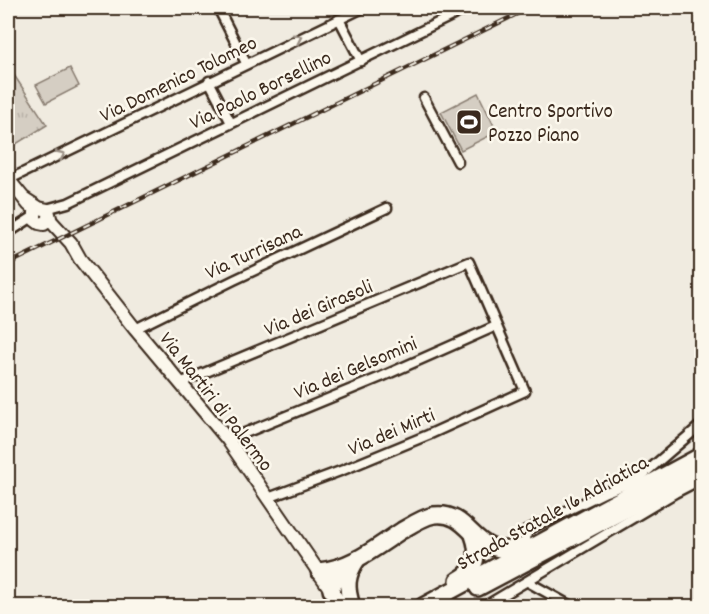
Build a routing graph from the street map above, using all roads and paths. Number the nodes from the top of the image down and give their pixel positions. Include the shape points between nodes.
1 (220, 8) edge
2 (363, 8) edge
3 (468, 8) edge
4 (349, 10) edge
5 (339, 19) junction
6 (361, 61) junction
7 (246, 63) junction
8 (209, 81) junction
9 (424, 98) dead end
10 (231, 123) junction
11 (458, 162) dead end
12 (8, 180) edge
13 (387, 208) dead end
14 (42, 216) junction
15 (8, 233) edge
16 (496, 326) junction
17 (135, 328) junction
18 (180, 383) junction
19 (702, 424) edge
20 (228, 440) junction
21 (702, 455) edge
22 (702, 469) edge
23 (702, 479) edge
24 (268, 498) junction
25 (472, 535) junction
26 (555, 535) junction
27 (526, 541) dead end
28 (351, 568) junction
29 (525, 568) dead end
30 (318, 571) junction
31 (526, 583) junction
32 (331, 590) junction
33 (342, 606) edge
34 (352, 606) edge
35 (412, 606) edge
36 (423, 606) edge
37 (444, 606) edge
38 (485, 606) edge
39 (571, 606) edge

1 - 7 street
2 - 4 street, Via Domenico Tolomeo
3 - 6 street, Via Paolo Borsellino
4 - 5 street, Via Domenico Tolomeo
5 - 6 street
7 -> 5 street, Via Domenico Tolomeo
6 - 10 street, Via Paolo Borsellino
7 - 8 street, Via Domenico Tolomeo
8 - 10 street
12 -> 8 street, Via Domenico Tolomeo
9 - 11 street
10 - 14 street, Via Paolo Borsellino
12 - 14 street, Via Martiri di Palermo
13 - 17 street, Via Turrisana
14 - 15 street, Via Paolo Borsellino
14 - 17 street, Via Martiri di Palermo
16 - 18 street, Via dei Girasoli via 469,262
16 - 20 street, Via dei Gelsomini
16 - 24 street, Via dei Mirti via 525,391 343,471
17 - 18 street, Via Martiri di Palermo
18 - 20 street, Via Martiri di Palermo
19 - 27 street via 637,480 527,530
20 - 24 street, Via Martiri di Palermo
21 - 26 highway, Strada Statale 16 Adriatica
22 - 37 highway, Strada Statale 16 Adriatica
23 - 31 street
24 - 30 street, Via Martiri di Palermo
25 - 26 highway via 494,549 507,550
25 - 28 highway via 451,515 433,515 412,524
25 - 35 highway via 477,556 470,572
26 - 36 highway, Strada Statale 16 Adriatica
28 - 30 highway
28 - 32 highway
28 - 34 highway via 348,594
29 - 31 street
30 - 32 street, Via Martiri di Palermo
31 - 38 street
31 - 39 street
32 - 33 street

